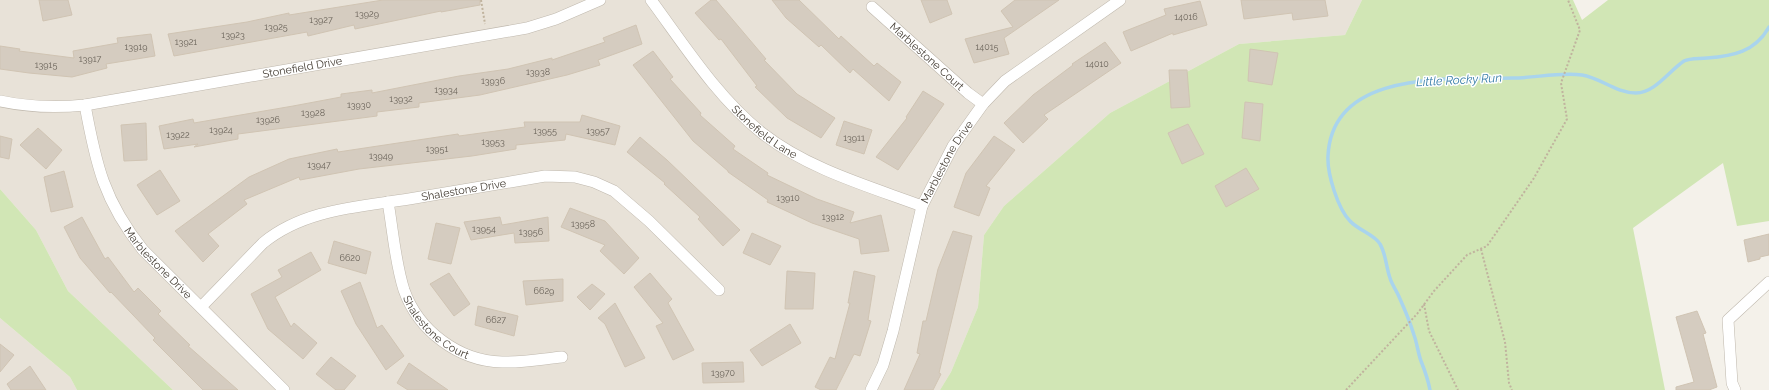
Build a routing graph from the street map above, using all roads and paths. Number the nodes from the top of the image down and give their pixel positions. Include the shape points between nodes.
1 (481, 0) edge
2 (600, 0) edge
3 (651, 0) edge
4 (1120, 0) edge
5 (1568, 0) edge
6 (872, 6) dead end
7 (486, 35) junction
8 (0, 101) edge
9 (983, 104) junction
10 (85, 105) junction
11 (388, 202) junction
12 (922, 206) junction
13 (1481, 249) junction
14 (1769, 282) edge
15 (719, 290) dead end
16 (1424, 304) junction
17 (201, 307) junction
18 (562, 357) dead end
19 (284, 390) edge
20 (871, 390) edge
21 (1346, 390) edge
22 (1458, 390) edge
23 (1512, 390) edge
24 (1735, 390) edge

1 - 7 path
2 - 7 street, Stonefield Drive via 556,20
3 - 12 street, Stonefield Lane via 716,88 762,133 793,154 825,169
4 - 9 street, Marblestone Drive via 1006,82
5 - 13 path via 1580,30 1561,83 1567,119 1534,178 1487,246
6 - 9 street, Marblestone Court
7 - 10 street, Stonefield Drive
8 - 10 street, Stonefield Drive via 34,106
9 - 12 street, Marblestone Drive via 953,146
10 - 17 street, Marblestone Drive via 97,168 118,214 143,250
11 - 15 street, Shalestone Drive via 545,176 575,177 594,182 623,198
11 - 17 street, Shalestone Drive via 315,215 286,226 263,243
11 - 18 street, Shalestone Court via 404,290 417,314 436,336 462,353 492,362
12 - 20 street, Marblestone Drive via 893,331 883,365
13 - 16 path via 1467,255
13 - 23 path via 1505,342
14 - 24 street via 1728,320 1732,383
16 - 21 path
16 - 22 path via 1429,331
17 - 19 street, Marblestone Drive

